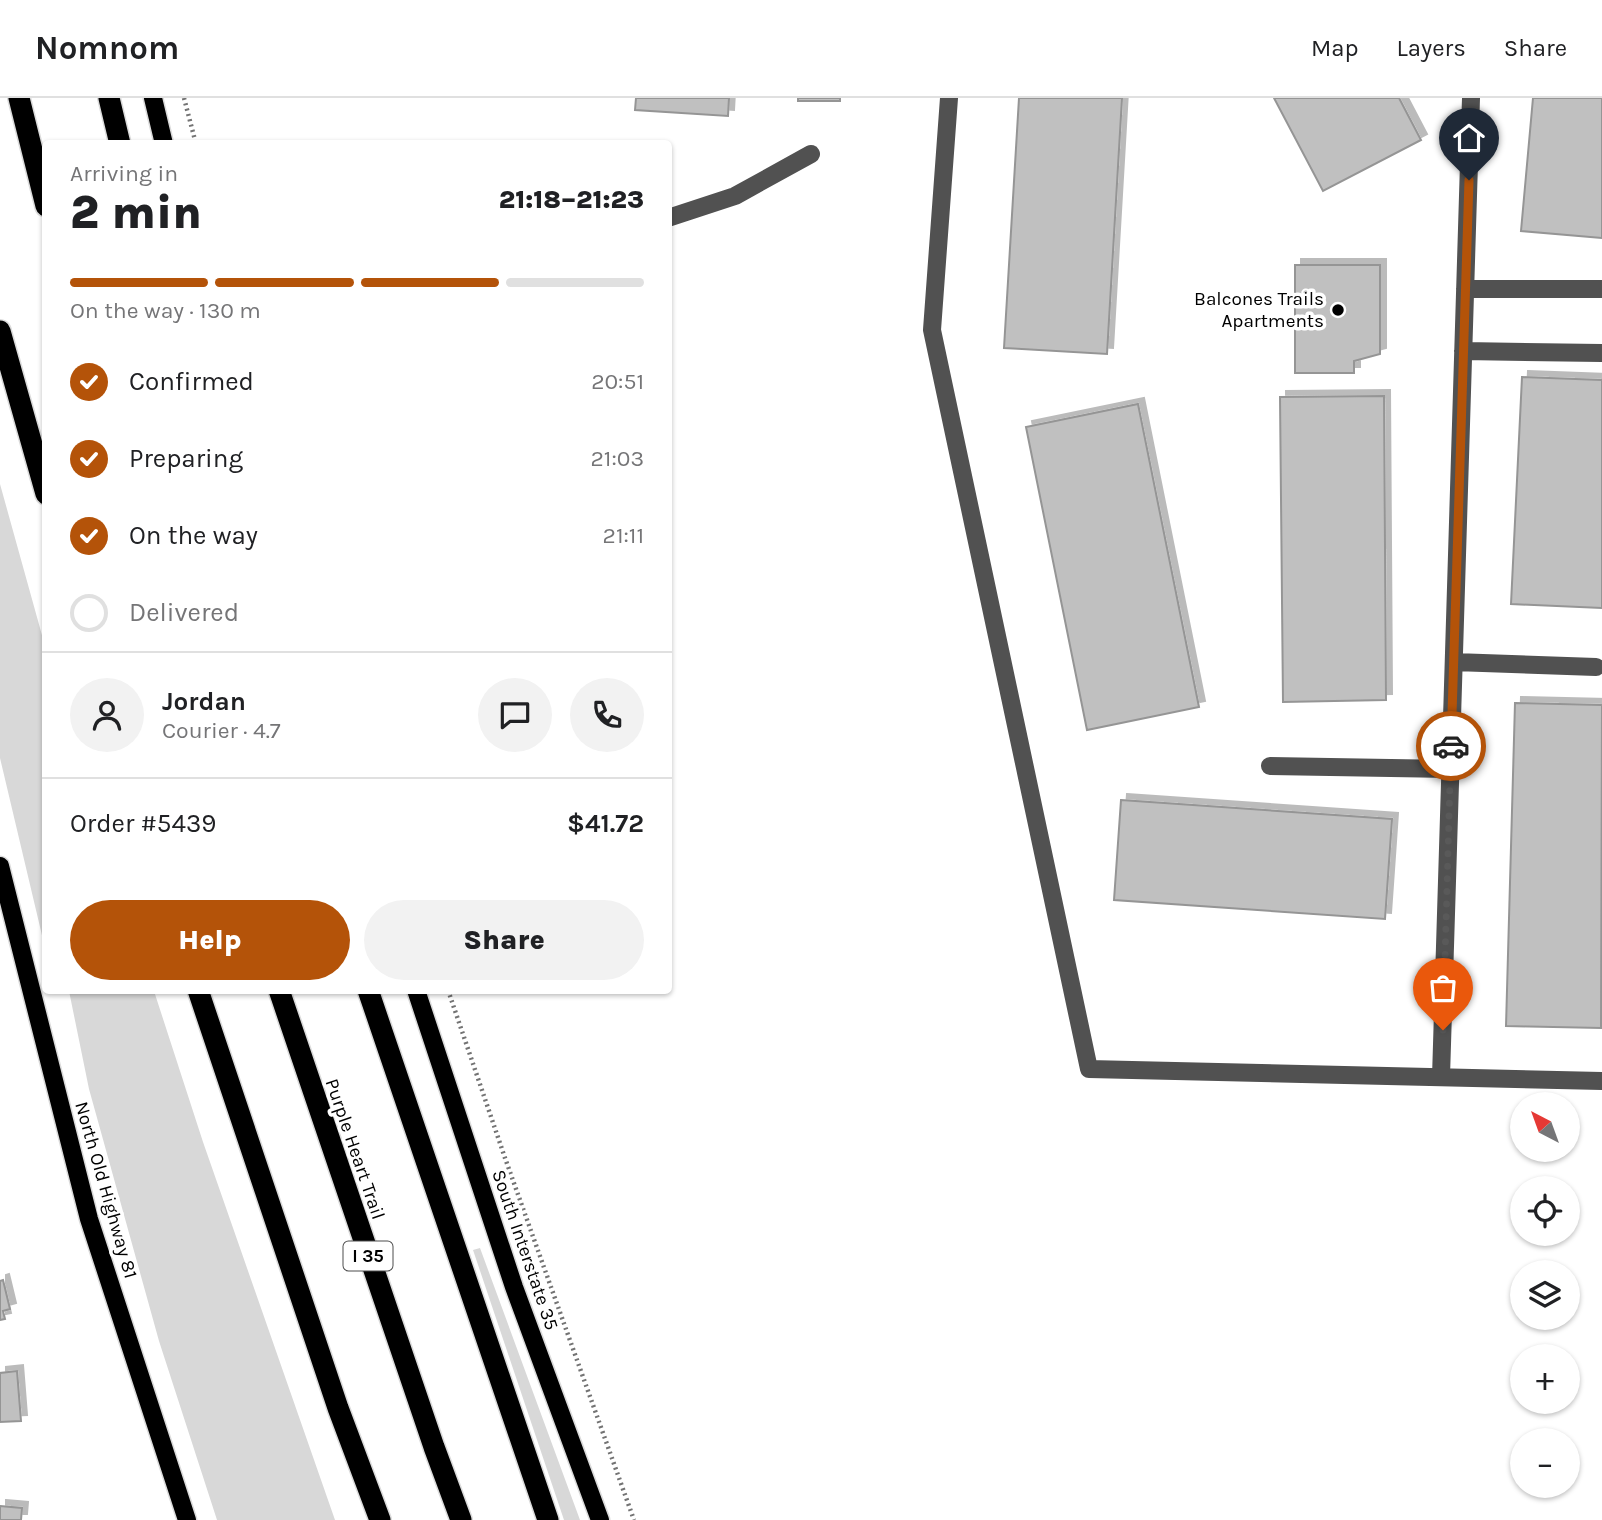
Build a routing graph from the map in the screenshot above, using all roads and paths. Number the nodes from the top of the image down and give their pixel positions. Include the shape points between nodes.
1 (19, 98) edge
2 (110, 98) edge
3 (153, 98) edge
4 (184, 98) edge
5 (949, 98) edge
6 (1471, 98) edge
7 (119, 140) edge
8 (163, 140) edge
9 (195, 140) edge
10 (811, 154) dead end
11 (42, 190) edge
12 (672, 217) edge
13 (1465, 289) junction
14 (1602, 289) edge
15 (0, 331) edge
16 (1463, 351) junction
17 (1602, 353) edge
18 (42, 480) edge
19 (1454, 662) junction
20 (1596, 667) dead end
21 (1270, 766) dead end
22 (1451, 769) junction
23 (0, 866) edge
24 (199, 994) edge
25 (280, 994) edge
26 (369, 994) edge
27 (417, 994) edge
28 (449, 994) edge
29 (1441, 1077) junction
30 (1602, 1082) edge
31 (187, 1520) edge
32 (380, 1520) edge
33 (461, 1520) edge
34 (548, 1520) edge
35 (600, 1520) edge
36 (634, 1520) edge

1 - 11 highway
2 - 7 highway
3 - 8 main road
4 - 9 path
5 - 29 lane via 932,330 1089,1069
6 - 13 lane
10 - 12 lane via 735,196
13 - 14 lane
13 - 16 lane
15 - 18 highway
16 - 17 lane
16 - 19 lane
19 - 20 lane
19 - 22 lane
21 - 22 lane
22 - 29 lane
23 - 31 main road, North Old Highway 81 via 89,1219
24 - 32 highway
25 - 33 highway, Purple Heart Trail / I 35
26 - 34 highway
27 - 35 main road, South Interstate 35 via 514,1287
28 - 36 path
29 - 30 lane

